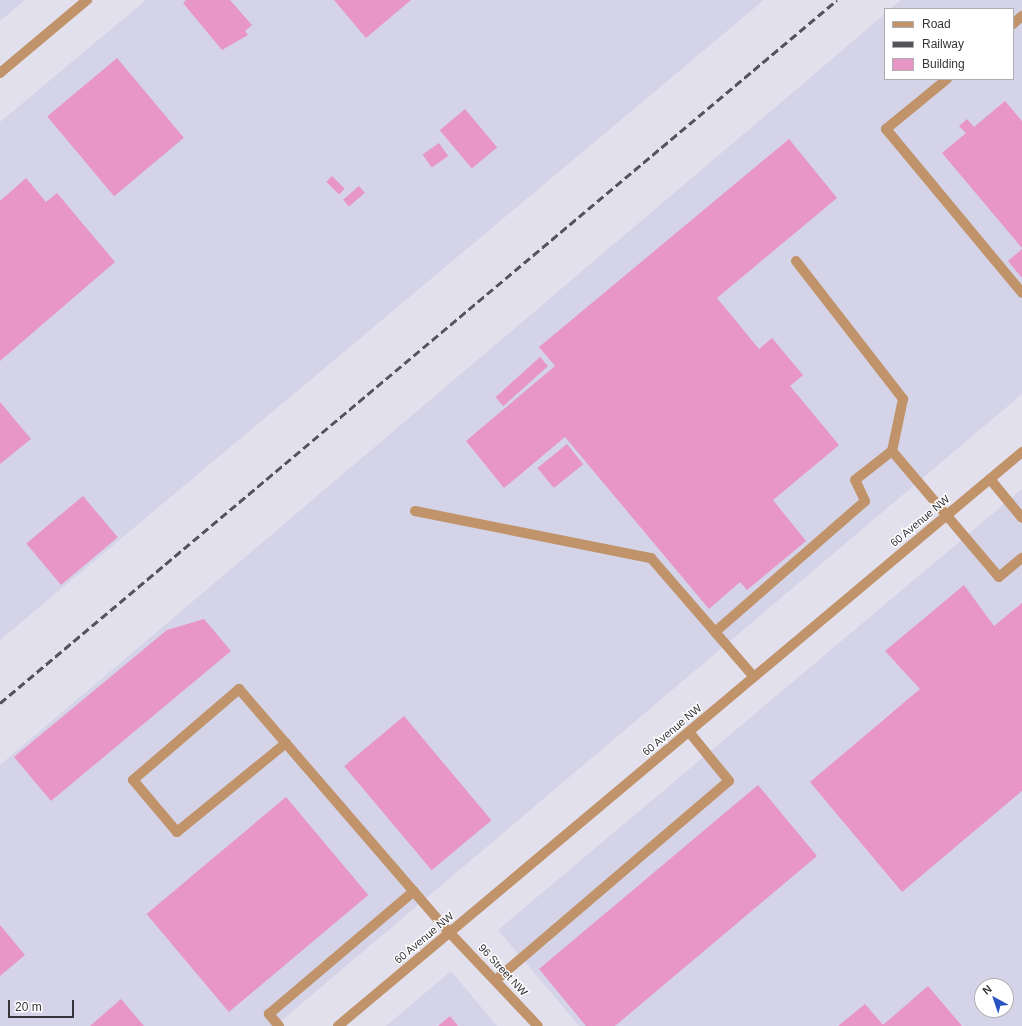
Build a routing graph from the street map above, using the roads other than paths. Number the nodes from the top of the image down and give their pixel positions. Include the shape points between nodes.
1 (87, 0) edge
2 (1022, 16) edge
3 (1014, 23) edge
4 (0, 73) edge
5 (945, 80) edge
6 (796, 261) dead end
7 (1022, 293) edge
8 (892, 451) junction
9 (1022, 452) edge
10 (990, 479) junction
11 (415, 511) dead end
12 (947, 515) junction
13 (1022, 518) edge
14 (1022, 558) edge
15 (715, 632) junction
16 (754, 677) junction
17 (689, 732) junction
18 (286, 743) junction
19 (414, 891) junction
20 (449, 932) junction
21 (497, 979) junction
22 (278, 1026) edge
23 (338, 1026) edge
24 (538, 1026) edge

1 - 4 street
2 - 3 street
5 - 7 street via 886,129
6 - 8 street via 903,399
8 - 12 street
8 - 15 street via 855,480 865,501
9 - 10 street, 60 Avenue NW
10 - 12 street, 60 Avenue NW
10 - 13 street
11 - 15 street via 650,558
12 - 14 street via 999,577
12 - 16 street, 60 Avenue NW
15 - 16 street
16 - 17 street, 60 Avenue NW
17 - 20 street, 60 Avenue NW
17 - 21 street via 729,781
18 - 18 street, 96 Street NW via 239,689 133,780 177,832
18 - 19 street, 96 Street NW
19 - 20 street, 96 Street NW
19 - 22 street via 269,1014
20 - 21 street, 96 Street NW
20 - 23 street, 60 Avenue NW
21 - 24 street, 96 Street NW

